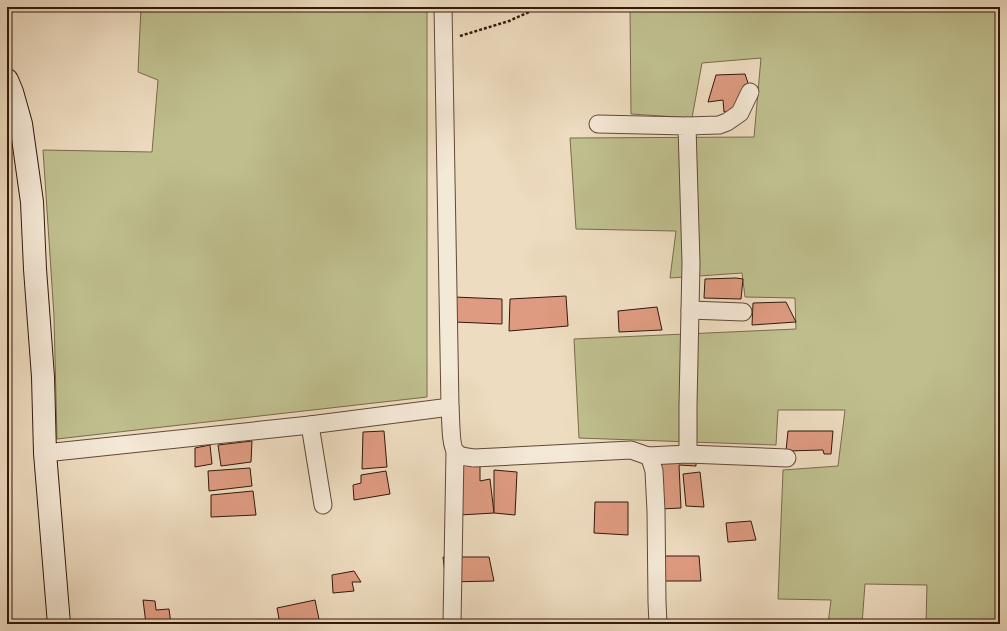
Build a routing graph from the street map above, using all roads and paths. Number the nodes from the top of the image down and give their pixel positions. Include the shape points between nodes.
1 (443, 7) edge
2 (540, 7) edge
3 (444, 41) junction
4 (7, 80) edge
5 (750, 92) dead end
6 (598, 124) dead end
7 (687, 126) junction
8 (690, 310) junction
9 (743, 312) dead end
10 (450, 407) junction
11 (310, 425) junction
12 (455, 452) junction
13 (45, 453) junction
14 (688, 454) junction
15 (648, 456) junction
16 (788, 458) dead end
17 (323, 505) dead end
18 (59, 624) edge
19 (452, 624) edge
20 (658, 624) edge

1 - 3 street
2 - 3 path via 509,21
3 - 10 street
4 - 13 street via 21,124 32,202
5 - 7 street via 740,112 727,122 718,125
6 - 7 street
7 - 8 street
8 - 9 street
8 - 14 street
10 - 11 street
10 - 12 street via 452,444
11 - 13 street
11 - 17 street
12 - 15 street via 474,458 631,450
12 - 19 street
13 - 18 street
14 - 15 street
14 - 16 street
15 - 20 street via 654,470

